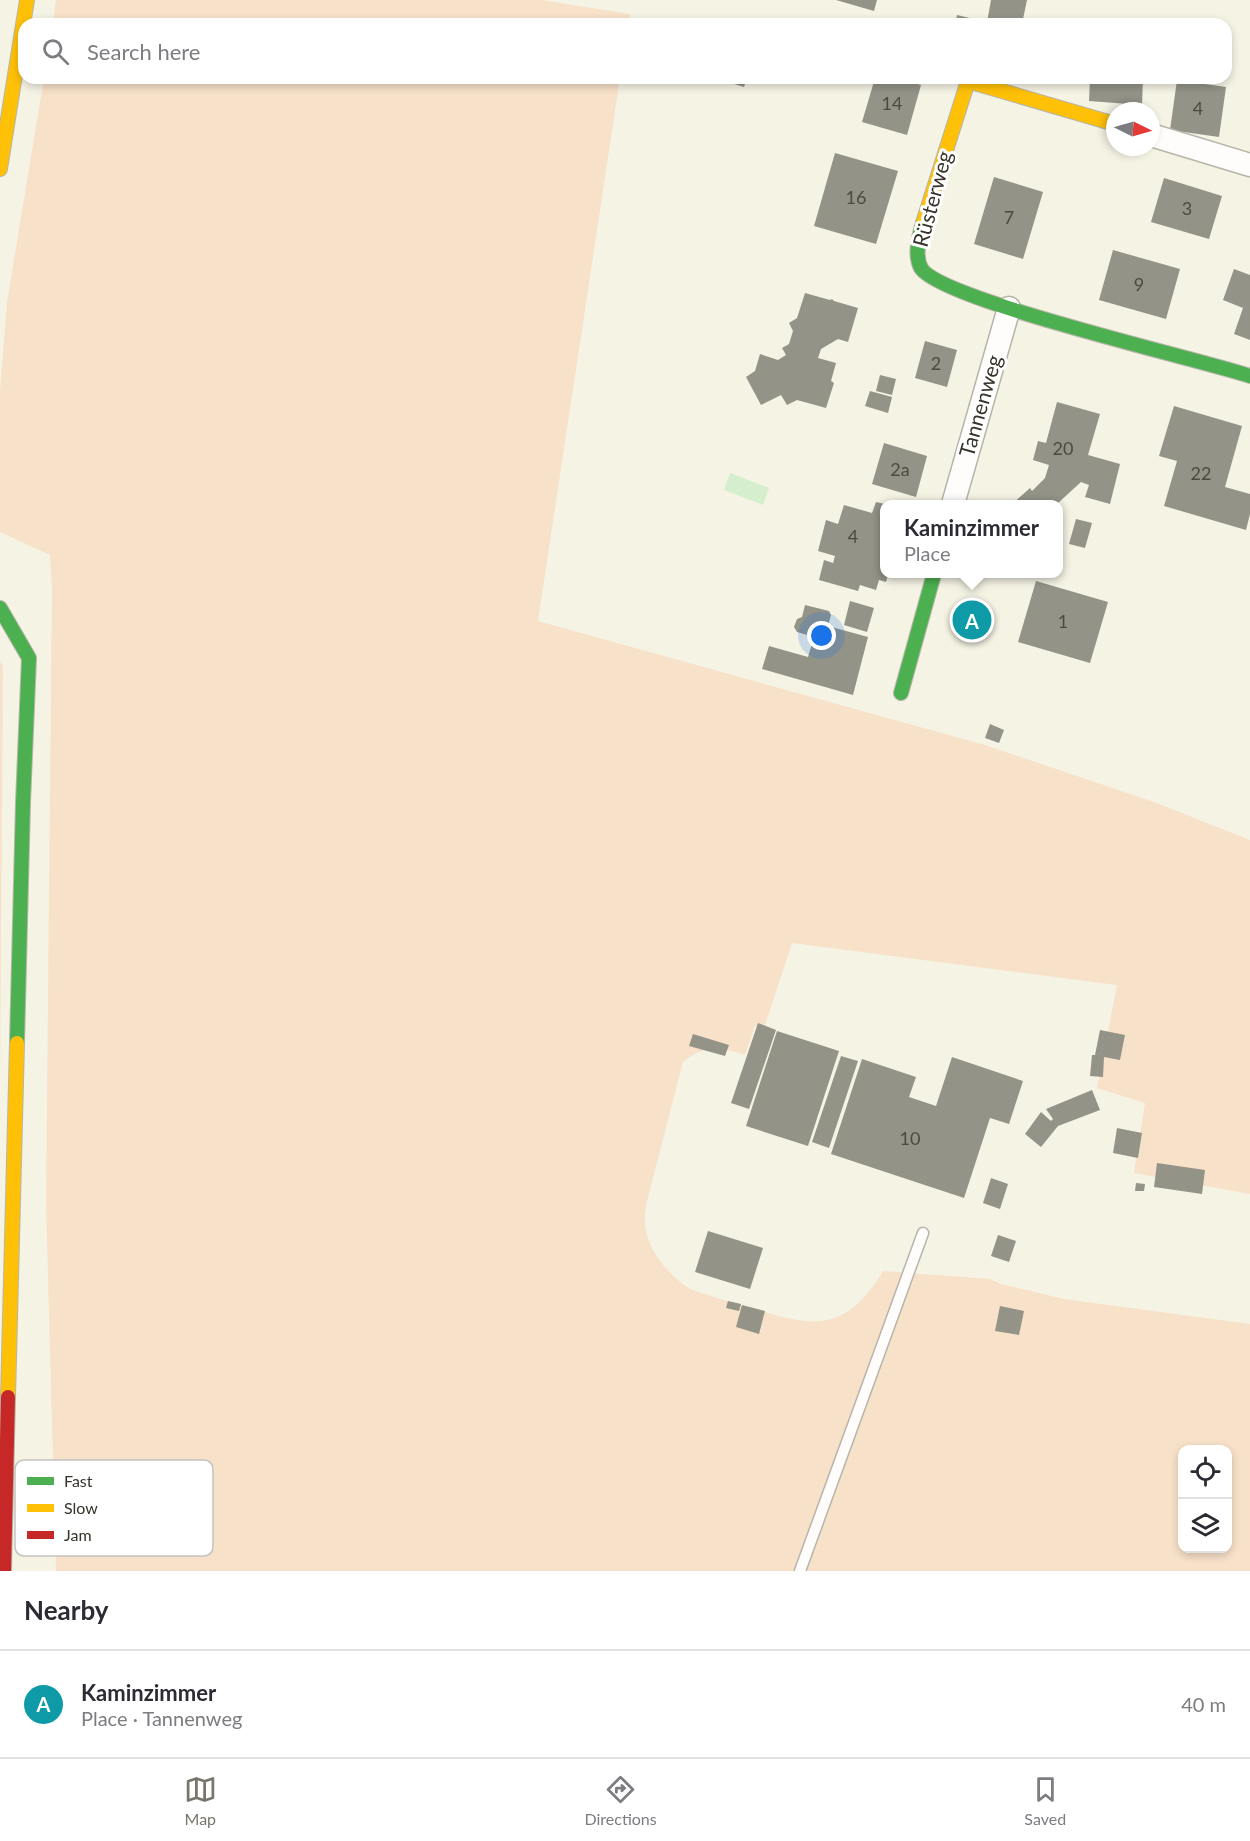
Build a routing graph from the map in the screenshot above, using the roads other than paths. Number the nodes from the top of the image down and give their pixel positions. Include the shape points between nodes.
1 (27, 0) edge
2 (24, 18) edge
3 (18, 56) edge
4 (967, 84) edge
5 (978, 84) edge
6 (1106, 121) edge
7 (1160, 138) edge
8 (1250, 165) edge
9 (0, 169) edge
10 (1009, 308) junction
11 (1250, 376) edge
12 (954, 500) edge
13 (933, 578) edge
14 (0, 608) edge
15 (901, 693) dead end
16 (923, 1233) dead end
17 (4, 1571) edge
18 (800, 1571) edge

1 - 2 street
3 - 9 street
4 - 10 street, Rüsterweg via 920,235 918,255 922,271 940,284
5 - 6 street, Rüsterweg
7 - 8 street
10 - 11 street, Rüsterweg
10 - 12 street, Tannenweg
13 - 15 street
14 - 17 street via 29,658
16 - 18 lane

